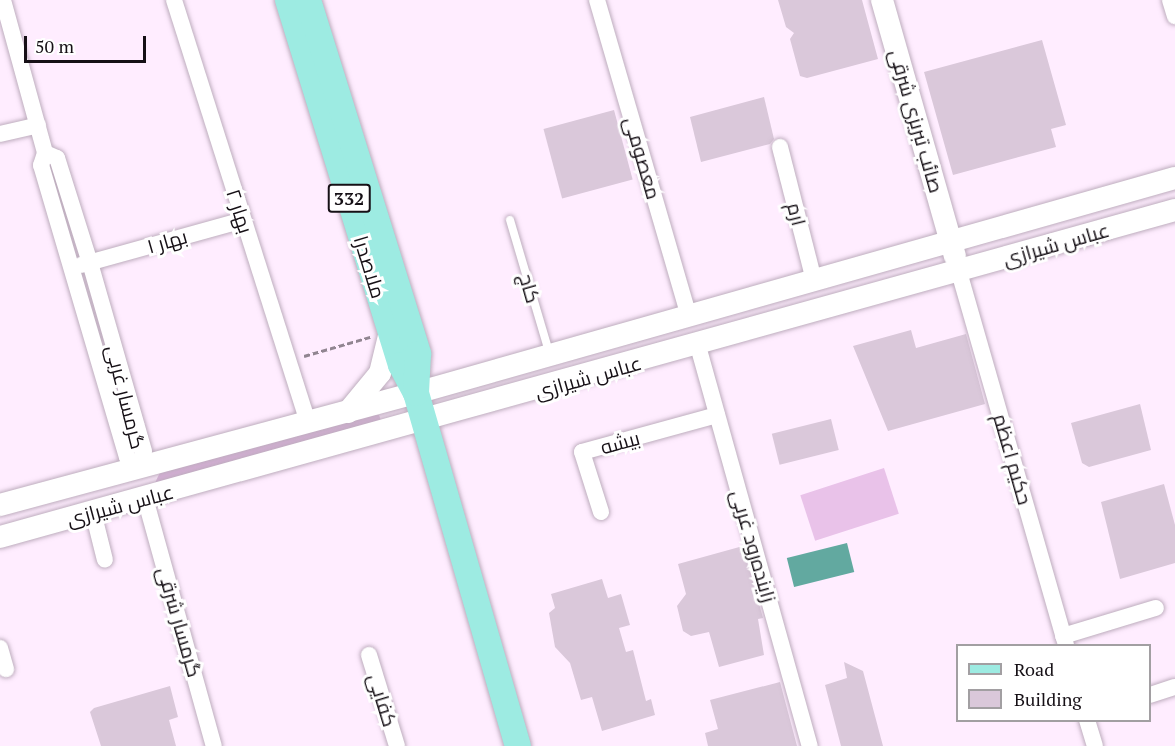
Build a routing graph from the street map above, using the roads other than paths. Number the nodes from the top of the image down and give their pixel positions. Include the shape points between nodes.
1 (3, 0) edge
2 (174, 0) edge
3 (288, 0) edge
4 (308, 0) edge
5 (597, 0) edge
6 (882, 0) edge
7 (1170, 0) edge
8 (1175, 16) edge
9 (38, 125) junction
10 (0, 134) edge
11 (780, 147) dead end
12 (45, 153) junction
13 (1175, 178) edge
14 (1175, 210) edge
15 (243, 220) junction
16 (510, 220) dead end
17 (951, 242) junction
18 (90, 263) junction
19 (71, 268) junction
20 (959, 272) junction
21 (814, 280) junction
22 (689, 316) junction
23 (390, 332) junction
24 (698, 346) junction
25 (550, 355) junction
26 (416, 393) junction
27 (378, 404) junction
28 (348, 412) junction
29 (717, 415) junction
30 (308, 422) junction
31 (424, 423) junction
32 (389, 432) junction
33 (137, 468) junction
34 (145, 498) junction
35 (0, 505) edge
36 (93, 512) junction
37 (601, 512) dead end
38 (0, 537) edge
39 (105, 560) dead end
40 (1156, 608) dead end
41 (1064, 640) edge
42 (0, 648) edge
43 (369, 655) dead end
44 (6, 669) dead end
45 (1175, 687) edge
46 (1151, 694) edge
47 (1088, 722) edge
48 (214, 746) edge
49 (397, 746) edge
50 (518, 746) edge
51 (810, 746) edge
52 (1095, 746) edge

1 - 9 street, گرمسار غربی
2 - 15 street, بهار ۲
3 - 23 main road, ملاصدرا / 332
4 - 26 main road, ملاصدرا / 332 via 418,354
5 - 22 street, معصومی
6 - 17 main road, صائب تبریزی شرقی
7 - 8 street
9 - 10 street
9 - 12 street, گرمسار غربی
11 - 21 street, ارم
12 - 18 street, گرمسار غربی via 57,158
12 - 19 street, گرمسار غربی via 41,165
13 - 17 main road, عباس شیرازی
14 - 20 main road, عباس شیرازی
15 - 18 street, بهار ۱
15 - 30 street, بهار ۲
16 - 25 lane, کاج
17 - 20 main road, صائب تبریزی شرقی
17 - 21 main road, عباس شیرازی
18 - 19 street, بهار ۱
18 - 33 street, گرمسار غربی via 144,451
19 - 33 street, گرمسار غربی via 127,457
20 - 24 main road, عباس شیرازی
20 - 41 street, حکیم اعظم
21 - 22 main road, عباس شیرازی
22 - 25 main road, عباس شیرازی
23 - 26 main road, ملاصدرا / 332
23 - 28 main road via 380,373
24 - 29 street, زاینده‌رود غربی
24 - 31 main road, عباس شیرازی
25 - 26 main road, عباس شیرازی
26 - 27 main road, عباس شیرازی
26 - 31 main road, ملاصدرا / 332
27 - 28 main road, عباس شیرازی
27 - 32 main road via 392,415
28 - 30 main road, عباس شیرازی
29 - 37 street, بیشه via 582,452
29 - 51 street, زاینده‌رود غربی
30 - 33 main road, عباس شیرازی
31 - 32 main road, عباس شیرازی
31 - 50 main road, ملاصدرا / 332
32 - 34 main road, عباس شیرازی
33 - 34 main road
33 - 35 main road, عباس شیرازی
34 - 36 main road, عباس شیرازی
34 - 48 street, گرمسار شرقی
36 - 38 main road, عباس شیرازی
36 - 39 street
40 - 41 street
42 - 44 street
43 - 49 street, کفایی
45 - 46 street
47 - 52 street

